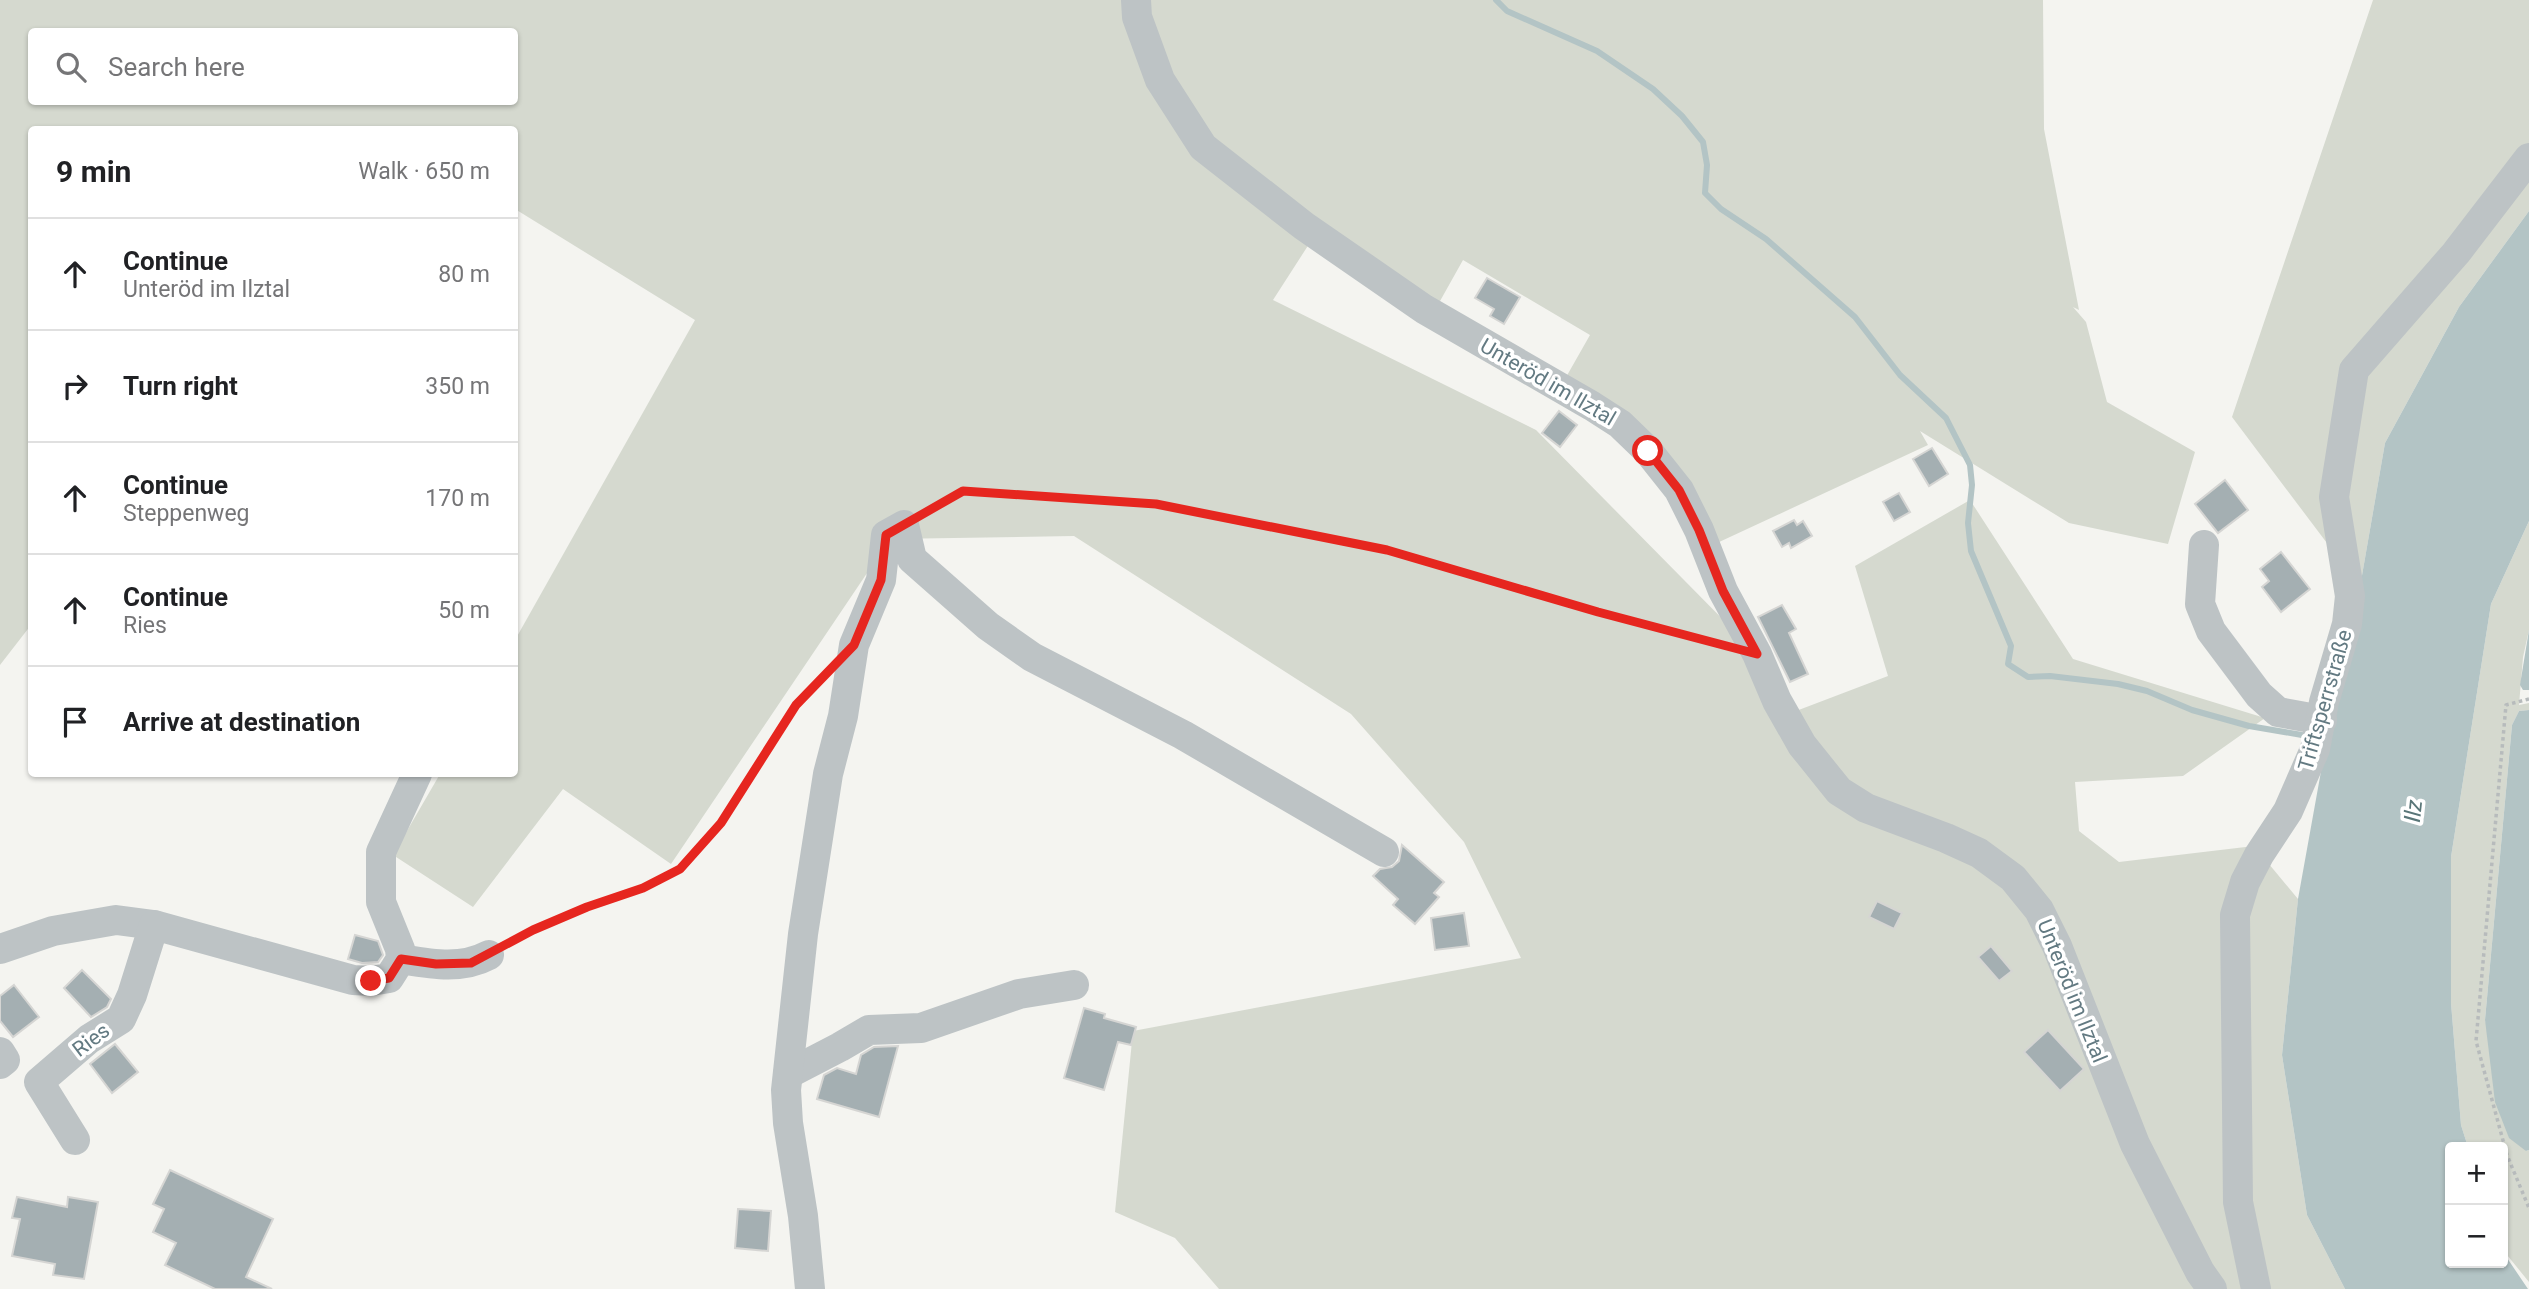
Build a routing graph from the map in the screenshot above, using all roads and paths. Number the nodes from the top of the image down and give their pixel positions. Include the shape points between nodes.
1 (1136, 0) edge
2 (2529, 158) edge
3 (904, 525) junction
4 (2204, 545) dead end
5 (1757, 654) junction
6 (825, 675) dead end
7 (2529, 699) edge
8 (2322, 720) junction
9 (417, 777) edge
10 (1384, 852) dead end
11 (154, 925) junction
12 (0, 949) edge
13 (489, 955) joint
14 (401, 959) junction
15 (1074, 985) dead end
16 (0, 1052) edge
17 (0, 1064) edge
18 (788, 1073) junction
19 (75, 1140) dead end
20 (2529, 1208) edge
21 (810, 1289) edge
22 (2212, 1289) edge
23 (2256, 1289) edge

1 - 5 street, Unteröd im Ilztal via 1137,17 1160,80 1203,147 1304,226 1424,309 1620,424 1648,451 1679,490 1723,591
2 - 8 street, Triftsperrstraße via 2456,253 2354,370 2334,497 2350,596
3 - 5 path via 963,491 1156,504 1387,550
3 - 10 street via 912,559 988,626 1032,657 1183,735
3 - 18 street via 886,535 881,580 854,645 817,842
4 - 8 street via 2200,604 2211,631 2259,695 2278,712
5 - 22 street, Unteröd im Ilztal via 1802,745 1839,791 1866,808 1979,853 2013,878 2039,910 2135,1144
6 - 13 path via 796,705 721,823 680,869 533,930
7 - 20 path via 2507,705 2476,1041 2507,1155
8 - 23 street, Triftsperrstraße via 2315,749 2288,811 2245,882 2235,915 2238,1202
9 - 14 street via 382,852 382,902
11 - 12 street via 116,920 53,931
11 - 14 street via 353,980 389,978
11 - 19 street, Ries via 121,1019 89,1039 39,1082
13 - 14 street via 458,965
15 - 18 street via 1019,994 921,1028 869,1030
16 - 17 street via 5,1060
18 - 21 street via 788,1124

